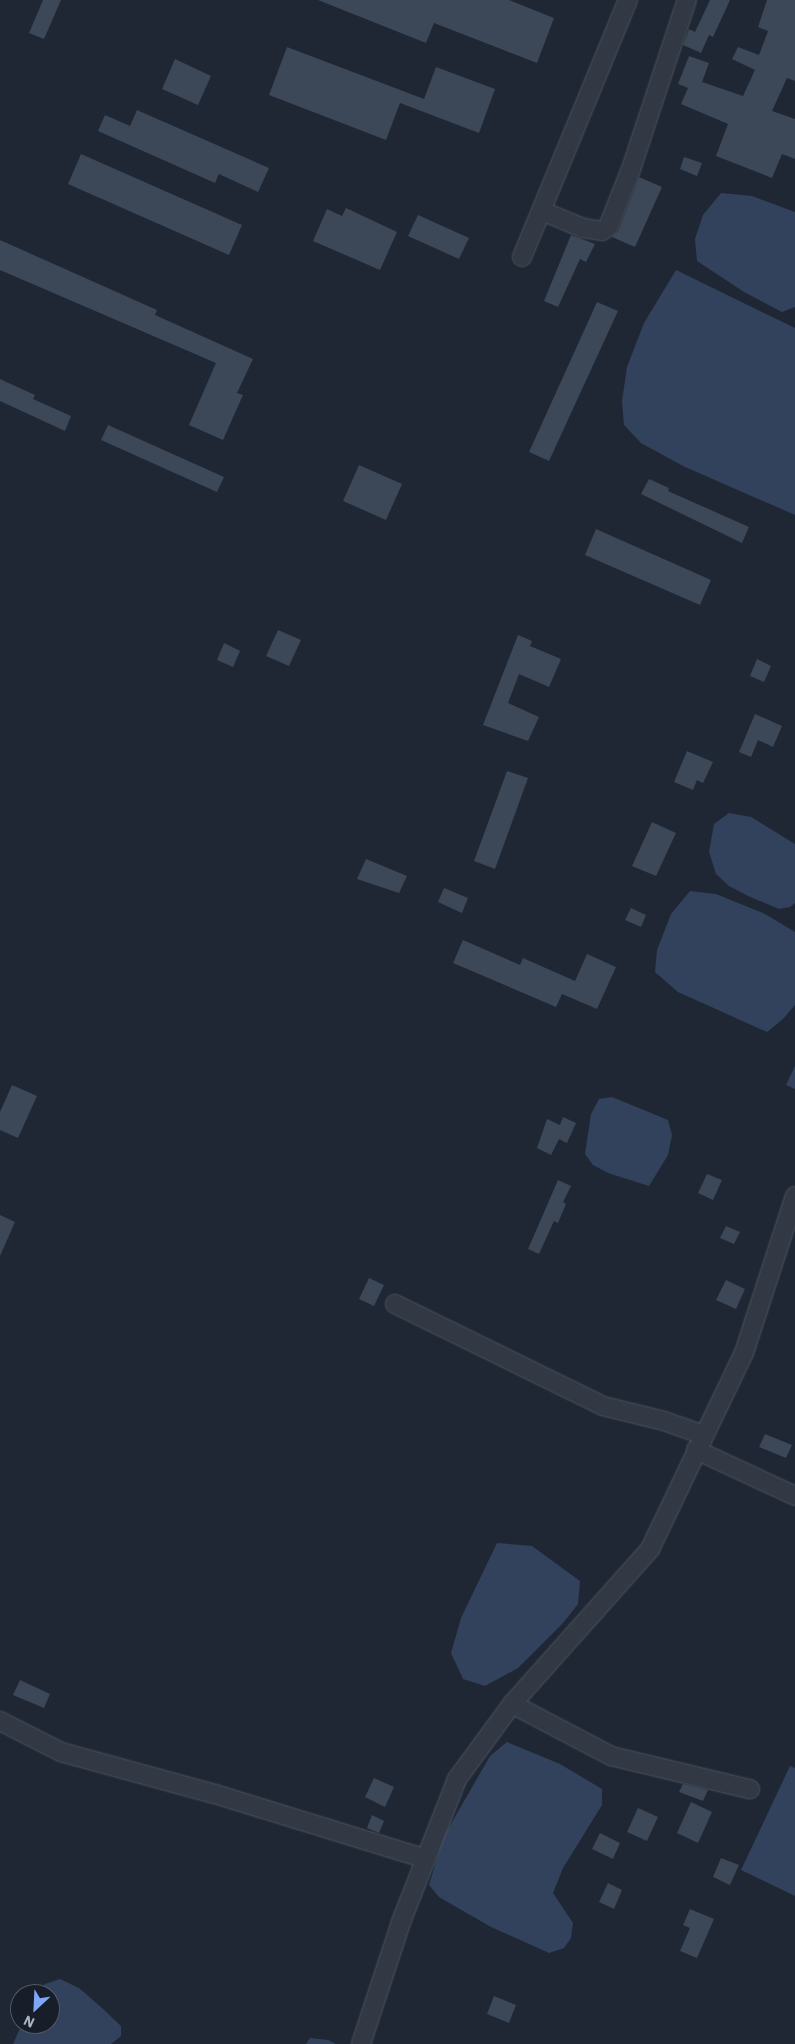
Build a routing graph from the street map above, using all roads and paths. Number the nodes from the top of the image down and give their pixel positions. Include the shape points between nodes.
1 (628, 0) edge
2 (688, 0) edge
3 (542, 211) junction
4 (522, 257) dead end
5 (795, 1196) edge
6 (395, 1304) dead end
7 (700, 1443) junction
8 (795, 1496) edge
9 (512, 1704) junction
10 (0, 1721) edge
11 (750, 1789) dead end
12 (426, 1859) junction
13 (361, 2044) edge

1 - 3 street
2 - 3 street via 608,227 602,231 583,228
3 - 4 street
5 - 7 street via 744,1353
6 - 7 street via 603,1406 664,1421
7 - 8 street
7 - 9 street via 650,1549
9 - 11 street via 611,1756
9 - 12 street via 457,1779
10 - 12 street via 61,1752 215,1794
12 - 13 street via 401,1922

